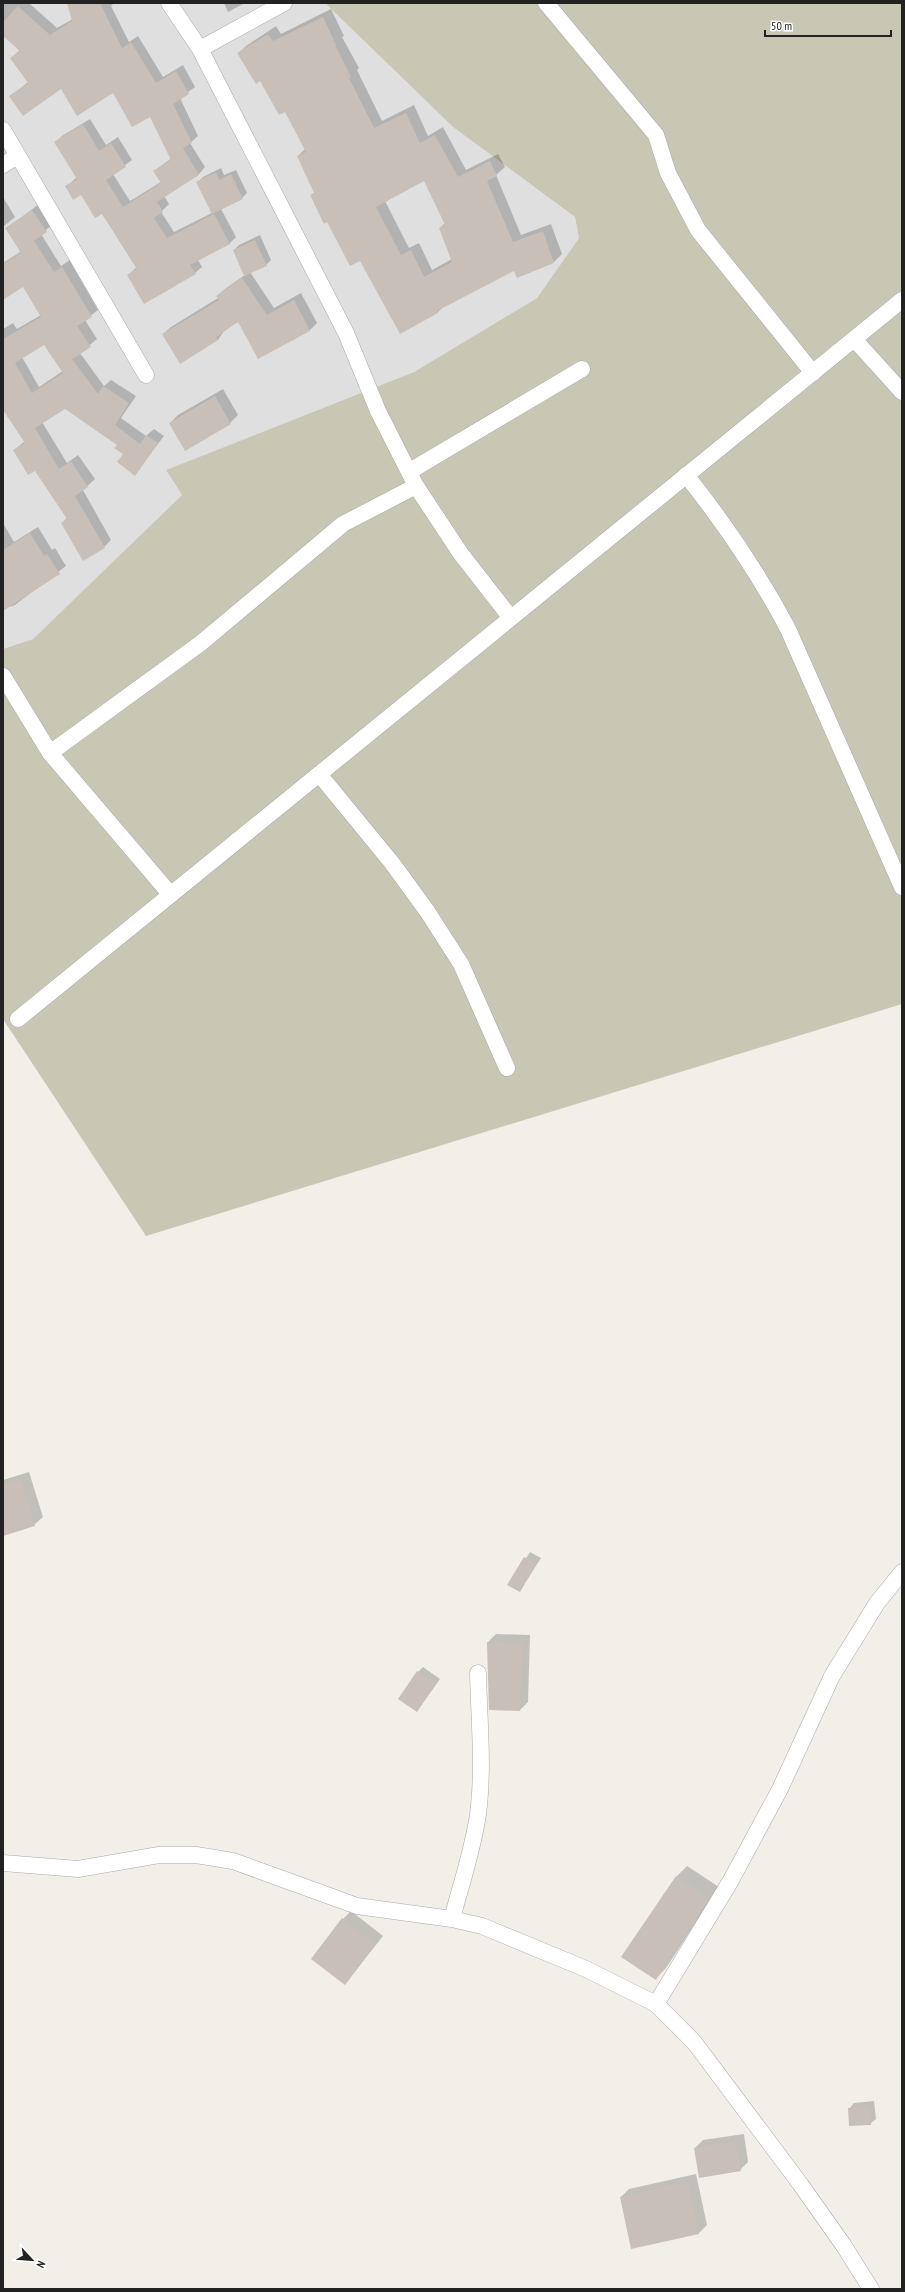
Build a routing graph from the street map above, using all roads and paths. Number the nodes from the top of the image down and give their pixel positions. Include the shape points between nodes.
1 (169, 3) edge
2 (284, 3) edge
3 (546, 3) edge
4 (200, 49) junction
5 (3, 130) edge
6 (17, 156) junction
7 (3, 165) edge
8 (902, 300) edge
9 (854, 339) junction
10 (582, 369) dead end
11 (813, 373) junction
12 (146, 376) dead end
13 (902, 392) edge
14 (410, 471) junction
15 (686, 475) junction
16 (416, 486) junction
17 (511, 618) junction
18 (3, 676) edge
19 (50, 753) junction
20 (319, 774) junction
21 (902, 887) edge
22 (171, 895) junction
23 (18, 1018) dead end
24 (507, 1068) dead end
25 (902, 1572) edge
26 (478, 1673) dead end
27 (3, 1863) edge
28 (452, 1919) junction
29 (656, 2004) junction
30 (871, 2289) edge

1 - 4 street
2 - 4 street
3 - 11 street via 656,135 668,173 698,230
4 - 14 street via 346,333 378,411
5 - 6 street
6 - 7 street
6 - 12 street
8 - 9 street
9 - 11 street
9 - 13 street
10 - 14 street
11 - 15 street
14 - 16 street
15 - 17 street
15 - 21 street via 734,538 776,606
16 - 17 street via 461,554
16 - 19 street via 343,524 201,643
17 - 20 street
18 - 19 street
19 - 22 street
20 - 22 street
20 - 24 street via 392,863 461,964
22 - 23 street
25 - 29 street via 877,1603 832,1676 780,1789 730,1882
26 - 28 street via 478,1813 473,1842
27 - 28 street via 78,1869 159,1855 196,1855 233,1862 357,1906
28 - 29 street via 482,1926 548,1952
29 - 30 street via 694,2042 738,2099 844,2246

